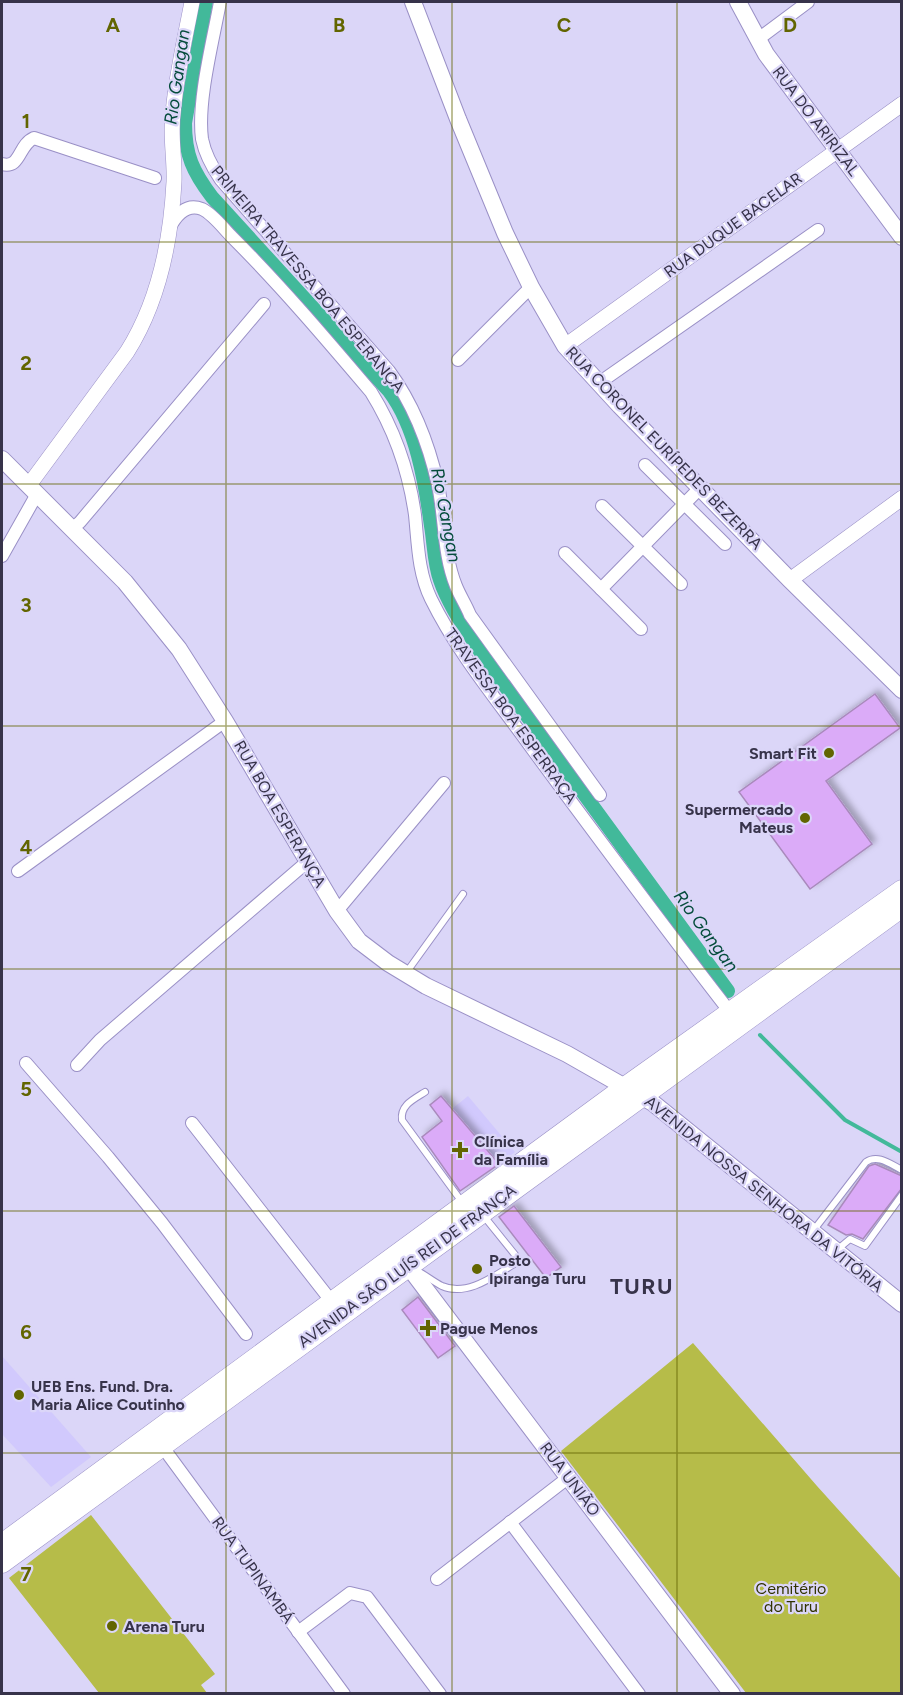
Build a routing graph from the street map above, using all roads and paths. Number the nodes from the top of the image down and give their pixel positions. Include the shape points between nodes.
1 (192, 2) edge
2 (220, 2) edge
3 (413, 2) edge
4 (738, 2) edge
5 (808, 2) edge
6 (758, 40) junction
7 (902, 104) edge
8 (838, 150) junction
9 (2, 164) edge
10 (155, 177) dead end
11 (818, 230) dead end
12 (168, 232) junction
13 (902, 237) edge
14 (531, 287) junction
15 (264, 304) dead end
16 (565, 346) junction
17 (458, 360) dead end
18 (599, 383) junction
19 (2, 459) edge
20 (645, 465) dead end
21 (700, 488) junction
22 (33, 489) junction
23 (902, 498) edge
24 (685, 504) junction
25 (602, 506) dead end
26 (73, 528) junction
27 (725, 544) dead end
28 (643, 547) junction
29 (565, 553) dead end
30 (2, 556) edge
31 (790, 580) junction
32 (681, 584) dead end
33 (601, 589) junction
34 (640, 629) dead end
35 (902, 690) edge
36 (225, 721) junction
37 (444, 783) dead end
38 (600, 795) dead end
39 (307, 862) junction
40 (18, 871) dead end
41 (902, 890) edge
42 (463, 894) dead end
43 (902, 907) edge
44 (337, 911) junction
45 (406, 974) junction
46 (730, 1012) junction
47 (26, 1063) dead end
48 (77, 1065) dead end
49 (633, 1091) junction
50 (425, 1092) dead end
51 (192, 1124) dead end
52 (902, 1170) edge
53 (902, 1196) edge
54 (473, 1208) junction
55 (812, 1232) junction
56 (836, 1251) junction
57 (410, 1268) junction
58 (332, 1302) junction
59 (902, 1304) edge
60 (246, 1334) dead end
61 (162, 1446) junction
62 (569, 1477) junction
63 (510, 1522) junction
64 (2, 1544) edge
65 (2, 1563) edge
66 (437, 1579) dead end
67 (298, 1632) junction
68 (344, 1694) edge
69 (440, 1694) edge
70 (639, 1694) edge
71 (732, 1694) edge

1 - 12 street via 172,116 174,182
2 - 38 street, PRIMEIRA TRAVESSA BOA ESPERANÇA via 201,107 202,137 209,162 403,390 426,442 455,584 470,615
3 - 14 main road, RUA CORONEL EURÍPEDES BEZERRA via 483,181
4 - 6 main road, RUA DO ARIRIZAL
5 - 6 street
6 - 8 main road, RUA DO ARIRIZAL
7 - 8 street, RUA DUQUE BACELAR
8 - 13 main road, RUA DO ARIRIZAL
8 - 16 street, RUA DUQUE BACELAR
9 - 10 street via 7,166 16,160 23,146 34,138
11 - 18 street
12 - 22 street via 156,291 139,334
12 - 46 street, TRAVESSA BOA ESPERRAÇA via 177,214 185,209 205,210 371,392 397,442 414,514 424,583 443,622
14 - 16 main road, RUA CORONEL EURÍPEDES BEZERRA
14 - 17 street
15 - 26 street
16 - 18 main road, RUA CORONEL EURÍPEDES BEZERRA
18 - 21 main road, RUA CORONEL EURÍPEDES BEZERRA
19 - 22 main road, RUA BOA ESPERANÇA
20 - 24 street
21 - 24 street
21 - 31 main road, RUA CORONEL EURÍPEDES BEZERRA
22 - 26 main road, RUA BOA ESPERANÇA
22 - 30 street
23 - 31 street
24 - 27 street
24 - 28 street
25 - 28 street
26 - 36 main road, RUA BOA ESPERANÇA via 152,614
28 - 32 street
28 - 33 street
29 - 33 street
31 - 35 main road, RUA CORONEL EURÍPEDES BEZERRA
33 - 34 street
36 - 39 main road, RUA BOA ESPERANÇA
36 - 40 street
37 - 44 street
39 - 44 main road, RUA BOA ESPERANÇA
39 - 48 street via 100,1040
41 - 46 main road, AVENIDA SÃO LUÍS REI DE FRANÇA
42 - 45 lane
43 - 49 main road, AVENIDA SÃO LUÍS REI DE FRANÇA
44 - 45 main road, RUA BOA ESPERANÇA via 372,952
45 - 49 main road, RUA BOA ESPERANÇA
46 - 49 main road, AVENIDA SÃO LUÍS REI DE FRANÇA
47 - 60 street via 162,1223
49 - 54 main road, AVENIDA SÃO LUÍS REI DE FRANÇA
49 - 55 main road, AVENIDA NOSSA SENHORA DA VITÓRIA
50 - 54 lane via 404,1106 402,1120
51 - 58 street
52 - 55 lane via 877,1158 866,1162
53 - 56 lane via 864,1246 848,1239
54 - 57 main road, AVENIDA SÃO LUÍS REI DE FRANÇA
54 - 57 lane via 516,1256 514,1264 478,1285 458,1289 443,1287
54 - 58 main road, AVENIDA SÃO LUÍS REI DE FRANÇA
55 - 56 main road, AVENIDA NOSSA SENHORA DA VITÓRIA
56 - 59 main road, AVENIDA NOSSA SENHORA DA VITÓRIA
57 - 61 main road, AVENIDA SÃO LUÍS REI DE FRANÇA
57 - 62 main road, RUA UNIÃO
58 - 64 main road, AVENIDA SÃO LUÍS REI DE FRANÇA
61 - 65 main road, AVENIDA SÃO LUÍS REI DE FRANÇA
61 - 67 street, RUA TUPINAMBÁ
62 - 63 street
62 - 71 main road, RUA UNIÃO
63 - 66 street
63 - 70 street
67 - 68 street, RUA TUPINAMBÁ
67 - 69 street via 350,1593 362,1594

